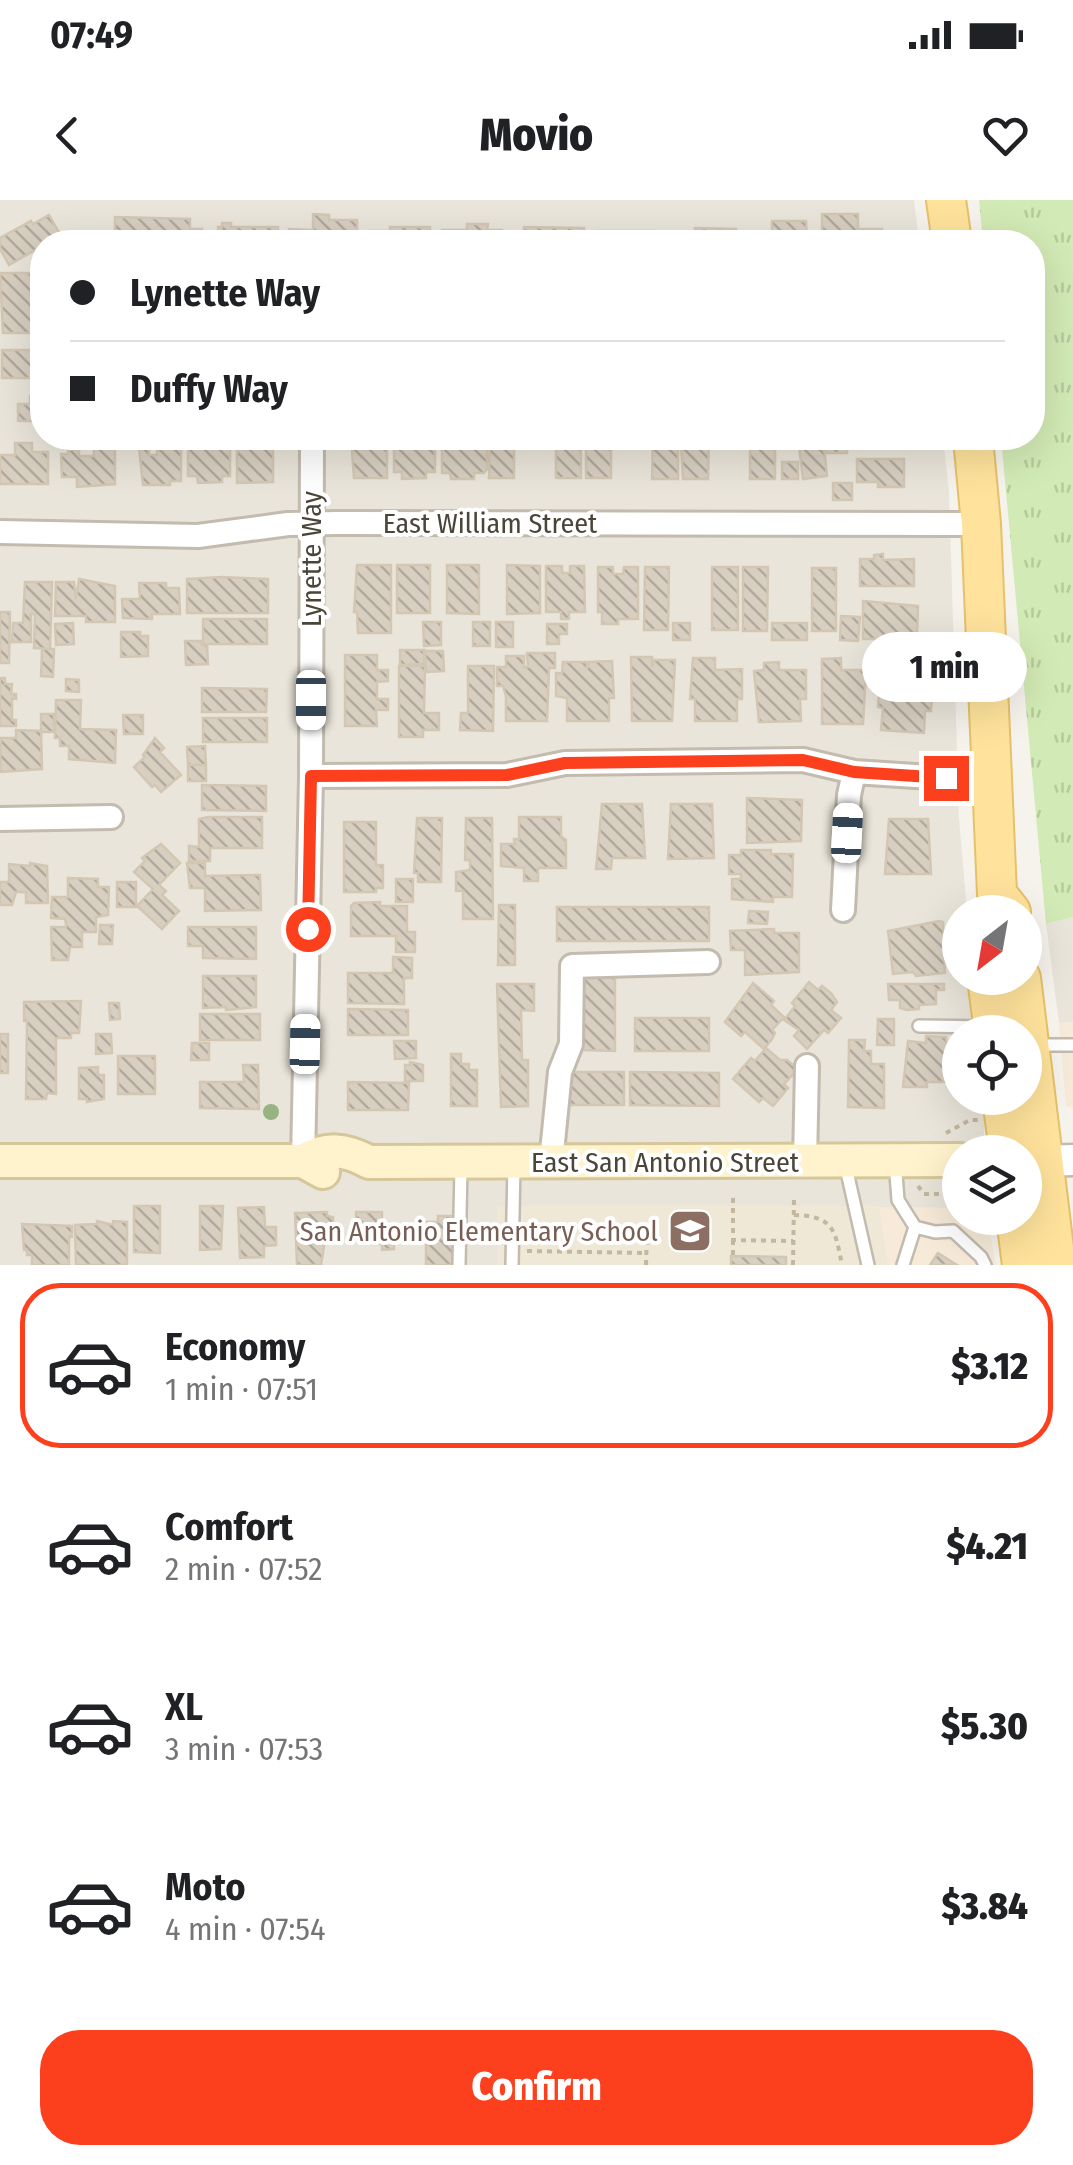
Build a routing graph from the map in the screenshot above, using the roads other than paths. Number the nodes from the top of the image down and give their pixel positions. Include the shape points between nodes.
1 (946, 200) edge
2 (950, 230) edge
3 (312, 450) edge
4 (973, 450) edge
5 (312, 524) junction
6 (980, 524) junction
7 (0, 532) edge
8 (854, 772) junction
9 (990, 774) junction
10 (311, 776) junction
11 (111, 818) dead end
12 (0, 819) edge
13 (997, 895) edge
14 (842, 910) dead end
15 (708, 962) dead end
16 (919, 1026) dead end
17 (942, 1028) edge
18 (1042, 1040) edge
19 (1073, 1044) edge
20 (807, 1066) dead end
21 (844, 1159) junction
22 (895, 1159) junction
23 (942, 1160) edge
24 (0, 1161) edge
25 (304, 1162) junction
26 (461, 1162) junction
27 (514, 1162) junction
28 (552, 1162) junction
29 (806, 1162) junction
30 (1042, 1187) edge
31 (915, 1227) junction
32 (1018, 1235) edge
33 (459, 1265) edge
34 (512, 1265) edge
35 (868, 1265) edge
36 (904, 1265) edge
37 (984, 1265) edge
38 (1022, 1265) edge
39 (1056, 1265) edge

1 - 2 main road
3 - 5 street, Lynette Way
4 - 6 main road
5 - 6 street, East William Street
5 - 7 street, East William Street via 198,536
5 - 10 street, Lynette Way
6 - 9 main road
8 - 9 street
8 - 10 street via 803,760 565,763 507,775
8 - 14 street
9 - 13 main road
10 - 25 street, Lynette Way
11 - 12 street
15 - 28 street via 572,966 571,1044 560,1072
16 - 17 lane
18 - 19 lane
20 - 29 street
21 - 22 main road, East San Antonio Street
21 - 29 main road, East San Antonio Street
21 - 35 lane
22 - 23 main road, East San Antonio Street
22 - 31 lane via 898,1200
24 - 25 main road, East San Antonio Street
25 - 26 main road, East San Antonio Street via 320,1152 349,1151 369,1162
26 - 27 main road, East San Antonio Street
26 - 33 lane
27 - 28 main road, East San Antonio Street
27 - 34 lane
28 - 29 main road, East San Antonio Street
30 - 39 main road
31 - 36 lane
31 - 37 lane via 953,1231
32 - 38 main road

